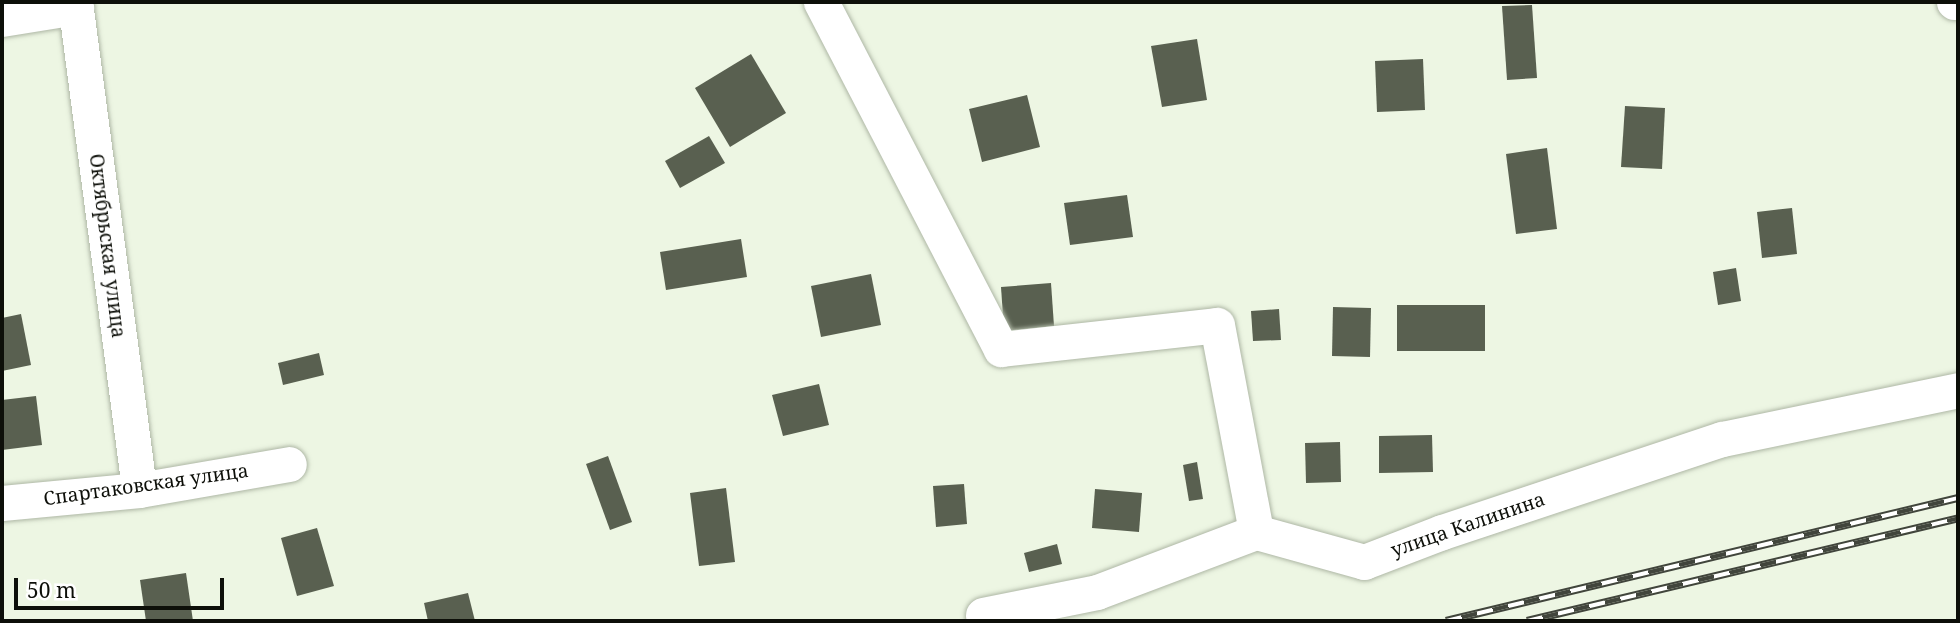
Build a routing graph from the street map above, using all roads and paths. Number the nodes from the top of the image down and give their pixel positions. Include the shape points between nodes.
1 (821, 2) edge
2 (76, 4) edge
3 (2, 19) edge
4 (1958, 390) edge
5 (289, 464) dead end
6 (139, 490) junction
7 (2, 503) edge
8 (1256, 532) junction
9 (983, 615) dead end

1 - 8 street via 1001,349 1217,325
2 - 3 street
2 - 6 street, Октябрьская улица
4 - 8 street, улица Калинина via 1722,439 1364,562
5 - 6 street, Спартаковская улица
6 - 7 street, Спартаковская улица
8 - 9 street via 1097,592

